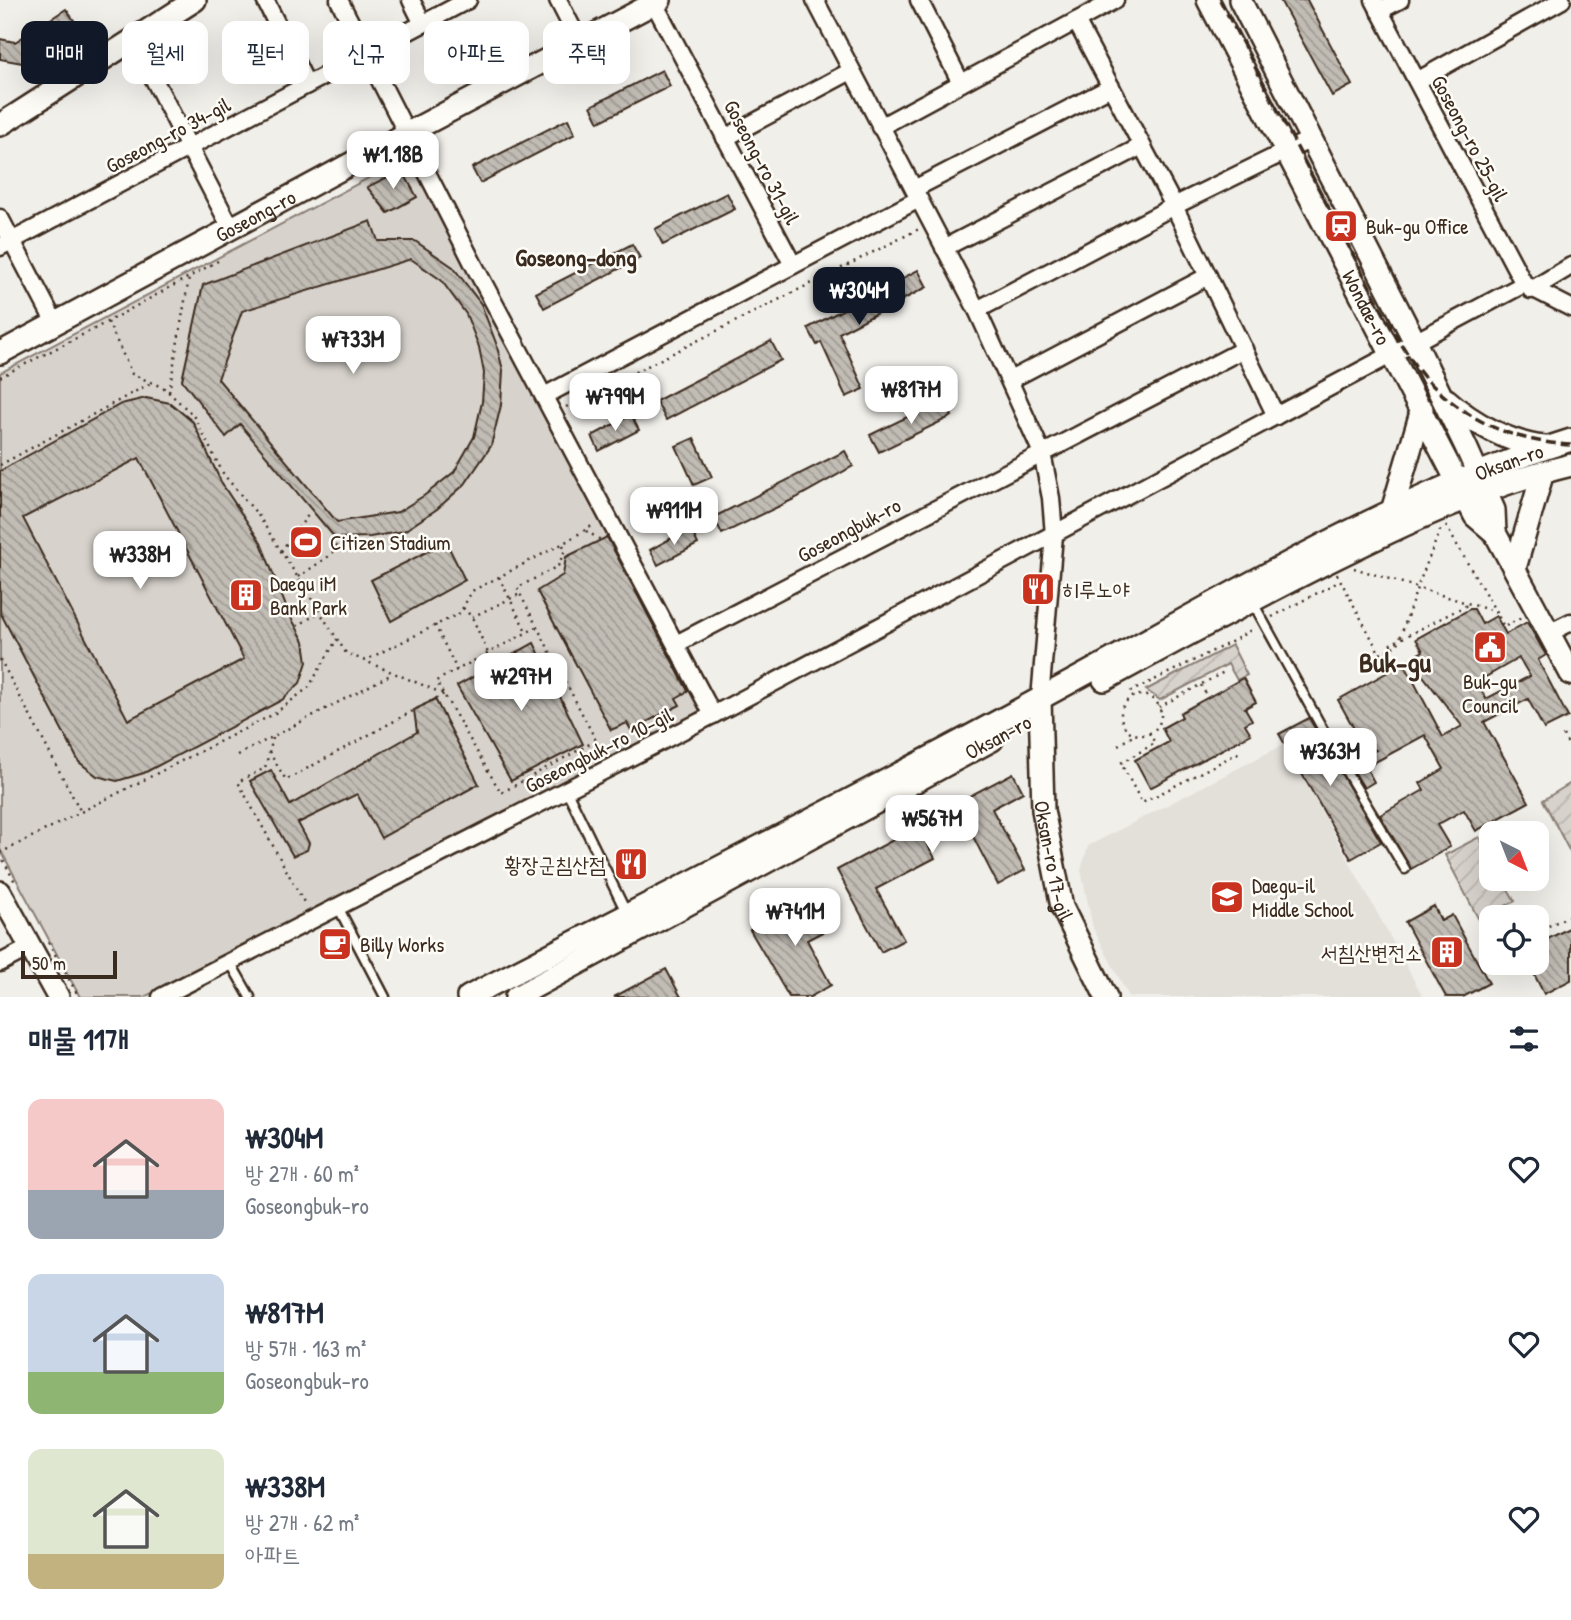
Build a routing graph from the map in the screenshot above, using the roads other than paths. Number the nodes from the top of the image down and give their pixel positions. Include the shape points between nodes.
1 (195, 0) edge
2 (265, 0) edge
3 (339, 0) edge
4 (411, 0) edge
5 (468, 0) edge
6 (558, 0) edge
7 (815, 0) edge
8 (919, 0) edge
9 (1115, 0) edge
10 (1208, 0) edge
11 (1240, 0) edge
12 (1399, 0) edge
13 (1565, 0) edge
14 (657, 2) edge
15 (1376, 5) edge
16 (1571, 9) edge
17 (162, 21) edge
18 (350, 21) edge
19 (569, 21) edge
20 (621, 21) edge
21 (1076, 21) junction
22 (423, 24) junction
23 (410, 31) edge
24 (122, 46) edge
25 (543, 62) edge
26 (851, 71) junction
27 (323, 77) edge
28 (1417, 82) junction
29 (961, 83) junction
30 (157, 84) edge
31 (382, 84) edge
32 (307, 85) junction
33 (1111, 87) junction
34 (0, 125) edge
35 (880, 127) junction
36 (406, 134) junction
37 (725, 138) junction
38 (1311, 139) junction
39 (1142, 145) junction
40 (190, 147) junction
41 (1285, 152) junction
42 (916, 194) junction
43 (1174, 206) junction
44 (0, 218) edge
45 (231, 228) junction
46 (6, 244) edge
47 (944, 248) junction
48 (793, 265) junction
49 (1571, 267) edge
50 (1208, 276) junction
51 (1527, 287) junction
52 (1571, 308) edge
53 (977, 310) junction
54 (55, 323) junction
55 (1415, 342) junction
56 (1244, 349) junction
57 (0, 353) edge
58 (1393, 355) junction
59 (1010, 380) junction
60 (1441, 395) junction
61 (544, 396) junction
62 (1422, 409) junction
63 (1276, 416) junction
64 (1571, 440) edge
65 (1547, 448) junction
66 (1042, 453) junction
67 (1571, 465) edge
68 (1543, 472) junction
69 (1472, 486) junction
70 (1392, 511) junction
71 (1054, 536) junction
72 (1516, 568) junction
73 (1252, 601) junction
74 (1571, 622) edge
75 (1549, 633) junction
76 (676, 644) junction
77 (1571, 674) edge
78 (1040, 707) junction
79 (713, 715) junction
80 (567, 791) junction
81 (1405, 869) dead end
82 (0, 892) edge
83 (338, 907) junction
84 (627, 915) junction
85 (31, 947) junction
86 (230, 962) junction
87 (0, 963) edge
88 (58, 997) edge
89 (161, 997) edge
90 (250, 997) edge
91 (385, 997) edge
92 (468, 997) edge
93 (516, 997) edge
94 (1106, 997) edge

1 - 17 main road
2 - 32 street
3 - 18 street
4 - 22 street
5 - 22 street, Goseong-ro 34-gil
6 - 19 street
7 - 26 street
8 - 29 street
9 - 21 street
10 - 41 main road, Wondae-ro
11 - 38 main road, Wondae-ro
12 - 15 street, Goseong-ro 25-gil
13 - 16 street
13 - 28 street
14 - 20 main road, Goseong-ro
14 - 37 street, Goseong-ro 31-gil
15 - 28 street, Goseong-ro 25-gil
21 - 29 street
21 - 33 street
22 - 23 street, Goseong-ro 34-gil
24 - 34 main road
25 - 36 main road, Goseong-ro
26 - 35 street
26 - 37 street
27 - 32 street, Goseong-ro 34-gil
28 - 51 street, Goseong-ro 25-gil
29 - 35 street
30 - 40 street
31 - 36 street
32 - 40 street, Goseong-ro 34-gil
33 - 39 street
33 - 42 street
35 - 42 street
36 - 45 main road, Goseong-ro
36 - 61 street
37 - 48 street, Goseong-ro 31-gil
38 - 41 street
38 - 55 main road, Wondae-ro
39 - 43 street
39 - 47 street
40 - 45 street
40 - 46 street, Goseong-ro 34-gil
41 - 43 street
41 - 58 main road, Wondae-ro
42 - 47 street
42 - 48 street
43 - 50 street
43 - 53 street
44 - 46 street
45 - 54 main road, Goseong-ro
46 - 54 street
47 - 53 street
48 - 61 street
49 - 51 street
50 - 56 street
50 - 59 street
51 - 52 street
51 - 55 street
53 - 59 street
54 - 57 main road, Goseong-ro
55 - 58 street
55 - 60 main road, Wondae-ro
56 - 63 street
56 - 66 street, Goseongbuk-ro
58 - 62 main road, Wondae-ro
58 - 63 street
59 - 66 street
60 - 65 main road via 1468,417 1521,443
60 - 69 main road, Wondae-ro
61 - 76 street
62 - 69 main road, Wondae-ro
62 - 70 main road
63 - 71 street
64 - 65 main road, Oksan-ro
65 - 69 main road, Oksan-ro
66 - 71 street
66 - 76 street, Goseongbuk-ro
67 - 68 main road
68 - 69 main road
68 - 72 main road
69 - 70 main road, Oksan-ro
69 - 72 main road, Wondae-ro via 1475,516 1495,533
69 - 73 main road, Oksan-ro
70 - 78 main road, Oksan-ro via 1240,589
71 - 78 street
71 - 79 street, Goseongbuk-ro 10-gil
72 - 75 main road, Wondae-ro
73 - 78 main road, Oksan-ro
73 - 81 lane
74 - 75 street
75 - 77 main road, Wondae-ro
76 - 79 street
78 - 84 main road, Oksan-ro
78 - 93 main road, Oksan-ro
78 - 94 main road, Oksan-ro 17-gil via 1043,810 1062,907
79 - 80 street, Goseongbuk-ro 10-gil
80 - 83 street, Goseongbuk-ro 10-gil
80 - 84 lane
82 - 85 main road
83 - 86 street, Goseongbuk-ro 10-gil
83 - 91 lane
84 - 92 main road, Oksan-ro
85 - 87 street
85 - 88 main road
86 - 89 street, Goseongbuk-ro 10-gil
86 - 90 lane

